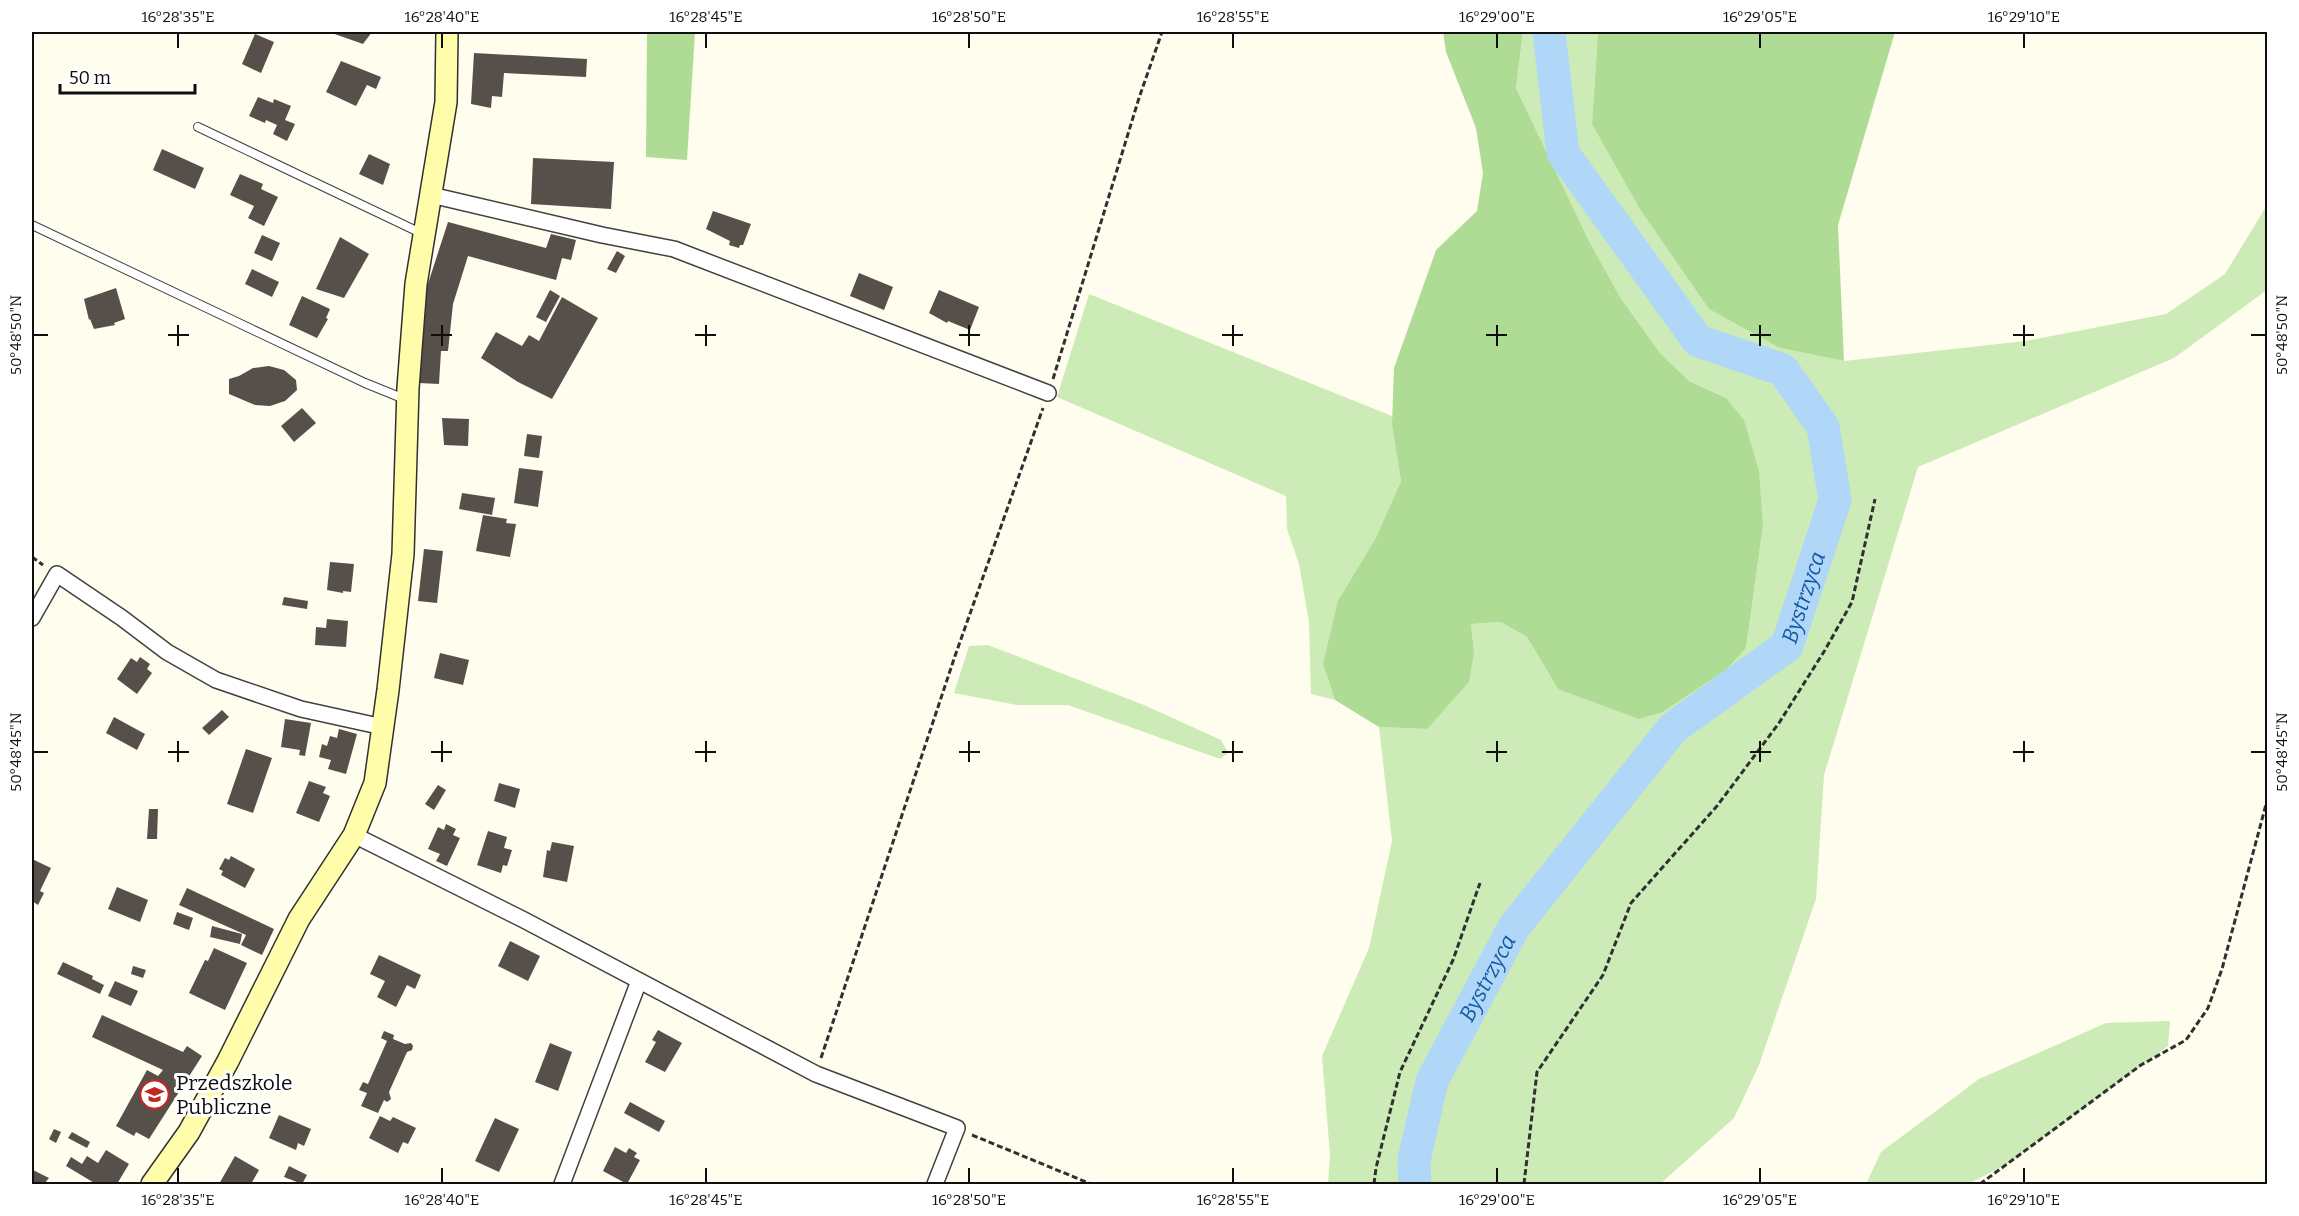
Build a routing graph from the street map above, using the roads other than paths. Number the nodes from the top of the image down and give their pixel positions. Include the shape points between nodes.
1 (447, 32) edge
2 (198, 127) dead end
3 (430, 195) junction
4 (32, 225) edge
5 (424, 235) junction
6 (1048, 393) road end
7 (408, 401) junction
8 (32, 618) edge
9 (383, 727) junction
10 (354, 835) junction
11 (639, 981) junction
12 (153, 1185) edge
13 (562, 1185) edge
14 (935, 1185) edge

1 - 3 street via 446,102
2 - 5 lane
3 - 5 street
3 - 6 street via 674,249
4 - 7 lane
5 - 7 street via 416,284
7 - 9 street via 403,554
8 - 9 street via 57,574 167,652 216,680 301,709
9 - 10 street via 375,783
10 - 11 street
10 - 12 street via 299,920 189,1132
11 - 13 street
11 - 14 street via 816,1074 957,1128

